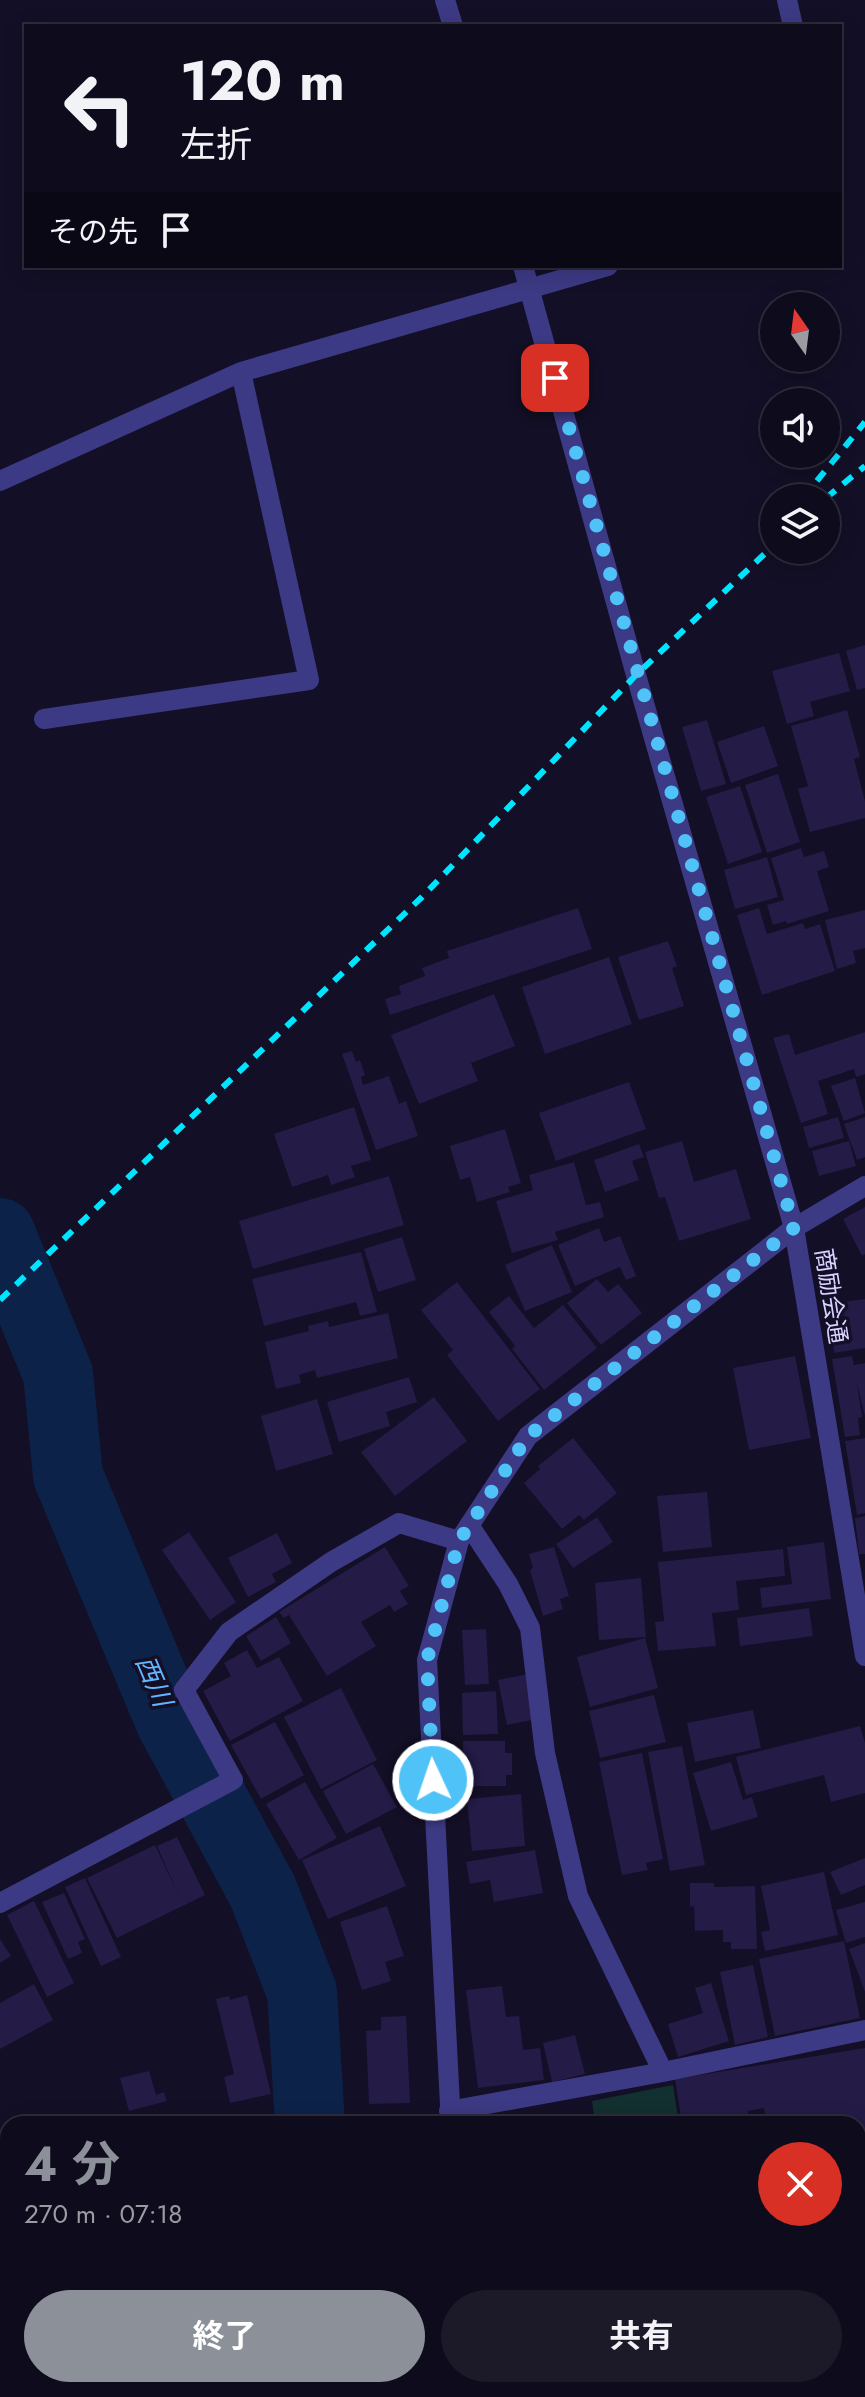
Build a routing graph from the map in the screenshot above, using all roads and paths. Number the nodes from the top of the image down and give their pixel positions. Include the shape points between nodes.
1 (445, 0) edge
2 (787, 0) edge
3 (452, 24) edge
4 (793, 24) edge
5 (524, 268) edge
6 (601, 268) edge
7 (530, 289) junction
8 (241, 372) junction
9 (0, 481) edge
10 (44, 719) dead end
11 (865, 1186) edge
12 (794, 1228) junction
13 (464, 1533) junction
14 (865, 1656) edge
15 (0, 1903) edge
16 (865, 2030) edge
17 (663, 2072) junction
18 (450, 2116) edge
19 (455, 2116) edge

1 - 3 street
2 - 4 street
5 - 7 street, 商励会通
6 - 7 street
7 - 8 street
7 - 12 street, 商励会通
8 - 9 street
8 - 10 street via 309,680
11 - 12 street
12 - 13 street via 528,1436
12 - 14 street, 商励会通
13 - 15 street via 399,1523 229,1632 184,1690 233,1780
13 - 17 street via 508,1584 530,1628 545,1753 578,1896
13 - 18 street via 427,1660
16 - 17 street
17 - 19 street

